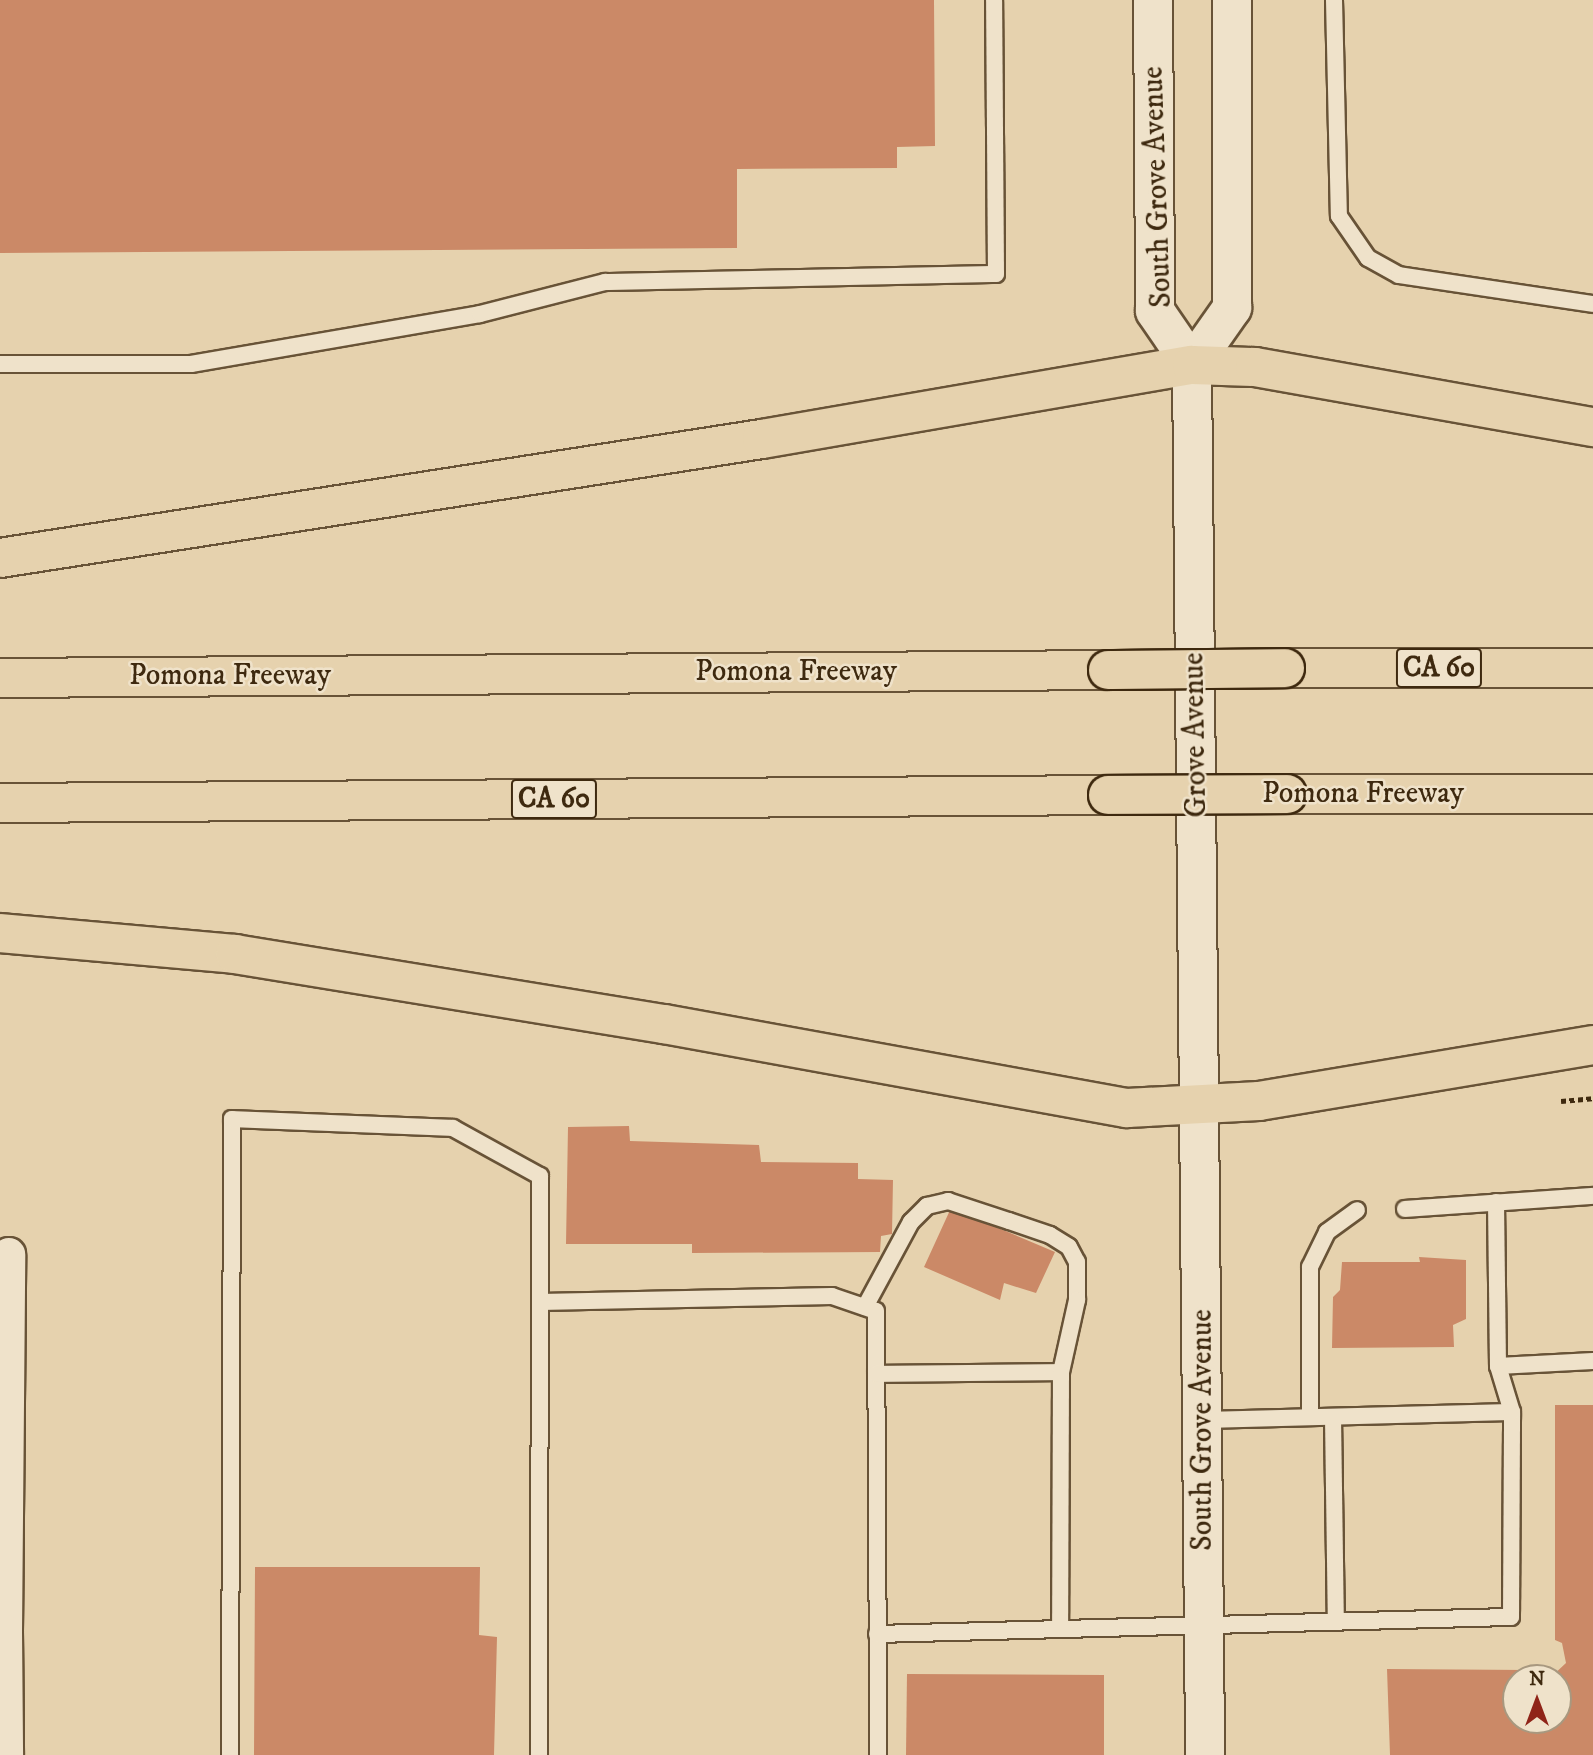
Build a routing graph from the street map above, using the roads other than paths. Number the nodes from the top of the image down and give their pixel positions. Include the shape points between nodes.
1 (994, 0) edge
2 (1153, 0) edge
3 (1232, 0) edge
4 (1334, 0) edge
5 (1593, 304) edge
6 (0, 364) edge
7 (1192, 365) junction
8 (1593, 427) edge
9 (0, 558) edge
10 (1593, 668) edge
11 (0, 678) edge
12 (1593, 794) edge
13 (0, 803) edge
14 (0, 933) edge
15 (1593, 1045) edge
16 (1200, 1105) junction
17 (1593, 1196) edge
18 (1496, 1202) junction
19 (1405, 1209) dead end
20 (1357, 1210) dead end
21 (8, 1254) dead end
22 (540, 1302) junction
23 (865, 1307) junction
24 (1593, 1361) edge
25 (1498, 1366) junction
26 (1061, 1372) junction
27 (876, 1374) junction
28 (1512, 1412) junction
29 (1310, 1417) junction
30 (1333, 1417) junction
31 (1203, 1420) junction
32 (1336, 1620) junction
33 (1204, 1622) junction
34 (1060, 1628) junction
35 (2, 1631) edge
36 (877, 1634) junction
37 (6, 1755) edge
38 (230, 1755) edge
39 (540, 1755) edge
40 (878, 1755) edge
41 (1205, 1755) edge

1 - 6 lane via 996,274 605,282 480,314 191,364
2 - 7 main road, South Grove Avenue via 1156,311
3 - 7 main road, South Grove Avenue via 1232,308
4 - 5 lane via 1339,216 1368,258 1399,275
7 - 8 highway via 1255,368
7 - 9 highway via 762,439
7 - 16 main road, Grove Avenue
10 - 11 highway, Pomona Freeway / CA 60, bridge
12 - 13 highway, Pomona Freeway / CA 60, bridge
14 - 16 highway via 235,954 664,1024 1127,1108
15 - 16 highway via 1259,1101
16 - 31 main road, South Grove Avenue
17 - 18 lane
18 - 19 lane
18 - 25 lane
20 - 29 lane via 1327,1232 1310,1267
21 - 35 street
22 - 23 lane via 832,1296
22 - 38 lane via 540,1176 453,1128 232,1119
22 - 39 lane
23 - 26 lane via 911,1222 927,1206 948,1201 1009,1220 1050,1235 1069,1247 1077,1262 1077,1300
23 - 27 lane via 876,1311
24 - 25 lane
25 - 28 lane
26 - 27 lane
26 - 34 lane
27 - 36 lane
28 - 30 lane
28 - 32 lane via 1511,1617
29 - 30 lane
29 - 31 lane
30 - 32 lane
31 - 33 main road, South Grove Avenue
32 - 33 lane
33 - 34 lane
33 - 41 main road, South Grove Avenue
34 - 36 lane
35 - 37 street
36 - 40 lane

